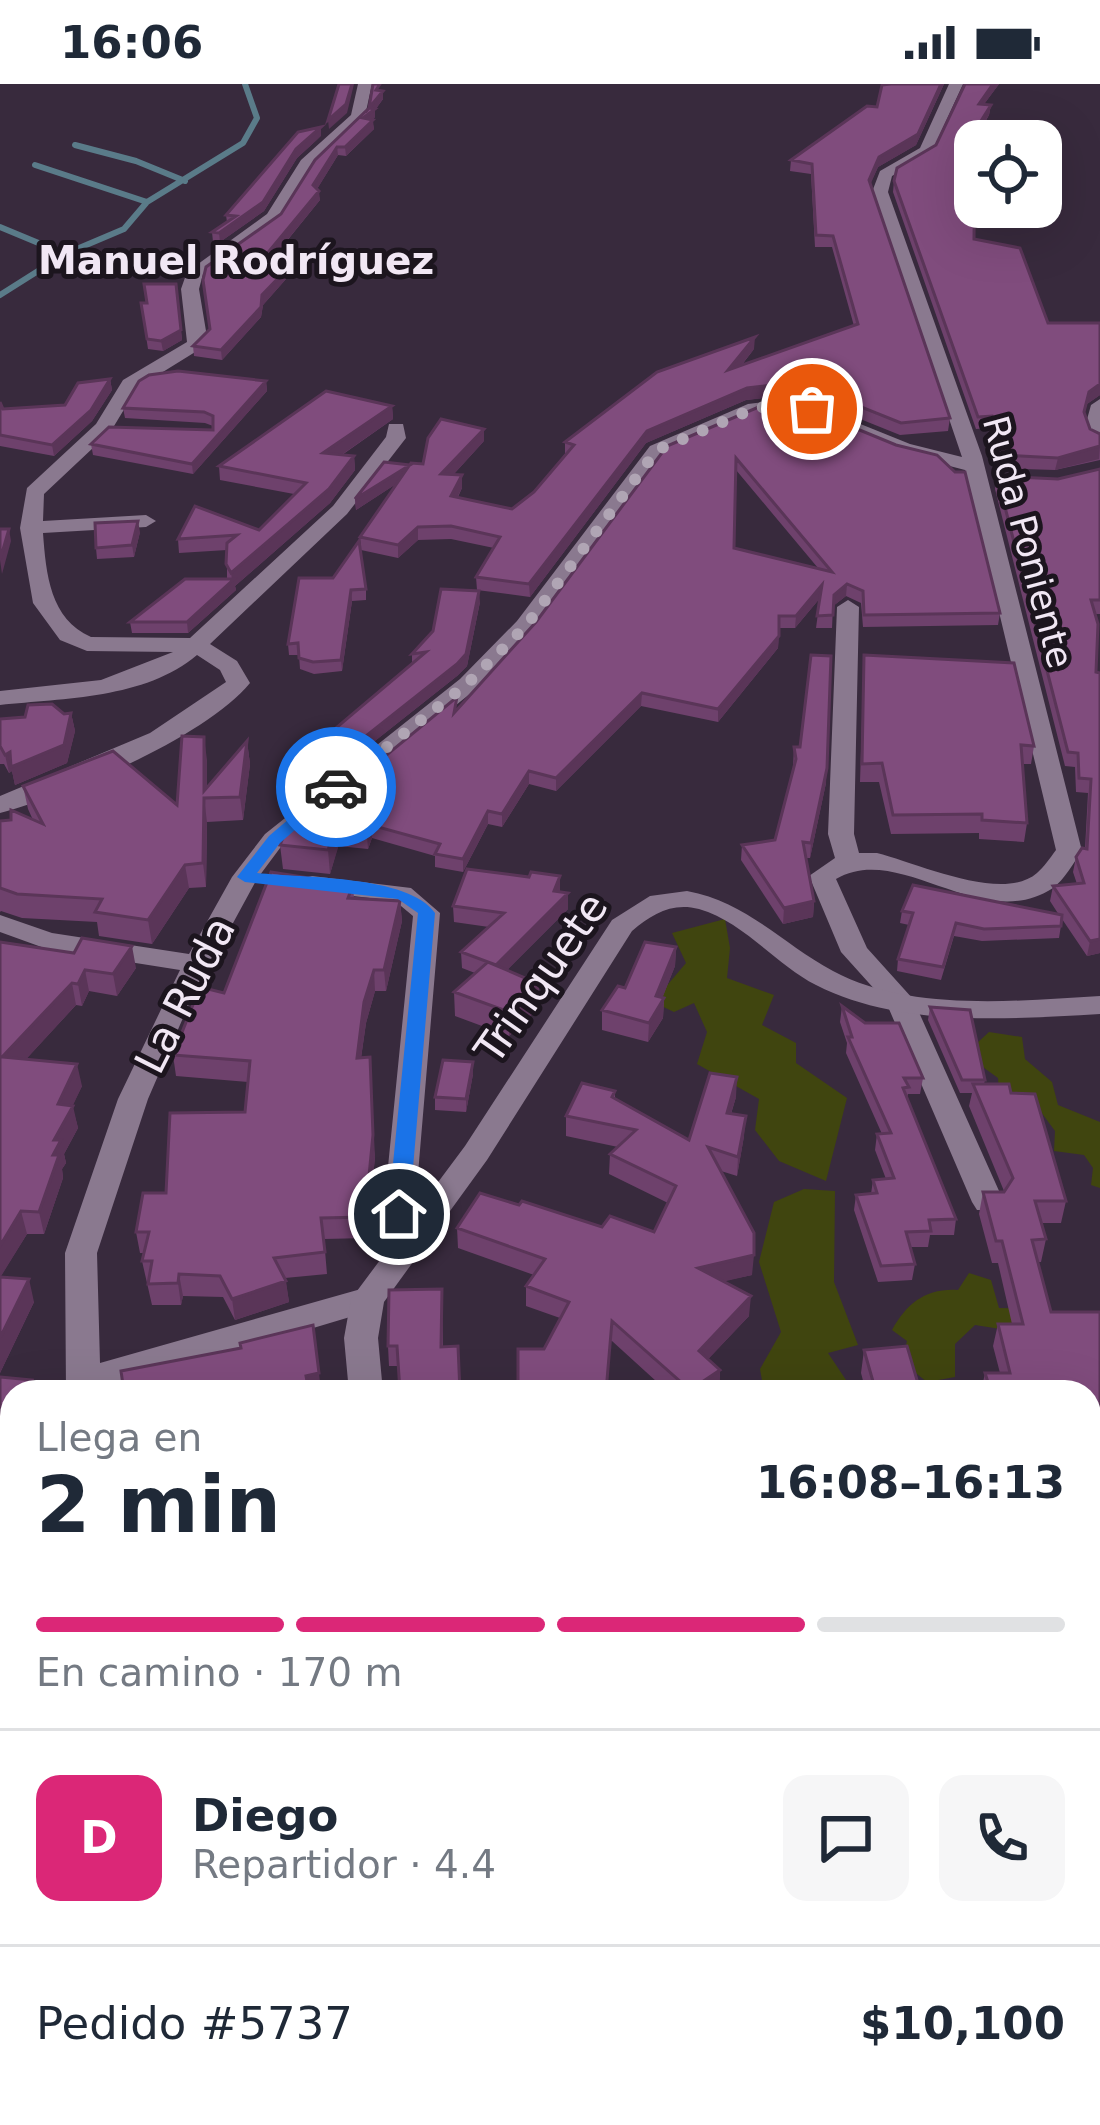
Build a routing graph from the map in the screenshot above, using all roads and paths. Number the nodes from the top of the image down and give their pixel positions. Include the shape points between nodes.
1 (365, 84) edge
2 (956, 84) edge
3 (1100, 405) edge
4 (397, 428) dead end
5 (1100, 438) edge
6 (983, 473) junction
7 (146, 521) dead end
8 (30, 528) junction
9 (848, 607) dead end
10 (196, 645) junction
11 (0, 698) edge
12 (0, 806) edge
13 (848, 859) junction
14 (245, 877) junction
15 (0, 923) edge
16 (200, 964) junction
17 (899, 999) junction
18 (1100, 1005) edge
19 (988, 1202) edge
20 (395, 1257) junction
21 (368, 1299) junction
22 (82, 1380) edge
23 (105, 1380) edge
24 (365, 1380) edge

1 - 8 street via 358,116 316,150 273,218 195,272 194,345 130,384 114,428 34,492
2 - 6 street, Ruda Poniente via 932,143 885,174 880,192
3 - 5 street
4 - 10 street via 340,510
6 - 13 street, Ruda Poniente via 1070,851 1058,874 1031,889 980,893
6 - 14 street, La Ruda via 796,404 755,408 657,450 526,626 467,684 274,839
7 - 8 street
8 - 10 street via 51,619 70,640
9 - 13 street via 841,834
10 - 11 street via 149,674 105,687
10 - 12 street via 229,666 238,683 221,701 190,723
13 - 17 street via 822,876 832,907 856,952
14 - 16 street, La Ruda
14 - 20 street via 402,894 427,913
15 - 16 street via 47,940
16 - 22 street, La Ruda via 133,1099 81,1253
17 - 18 street, Trinquete
17 - 19 street
17 - 20 street, Trinquete via 830,981 700,901 669,900 637,912 465,1168
20 - 21 street, Trinquete
21 - 23 street
21 - 24 street

